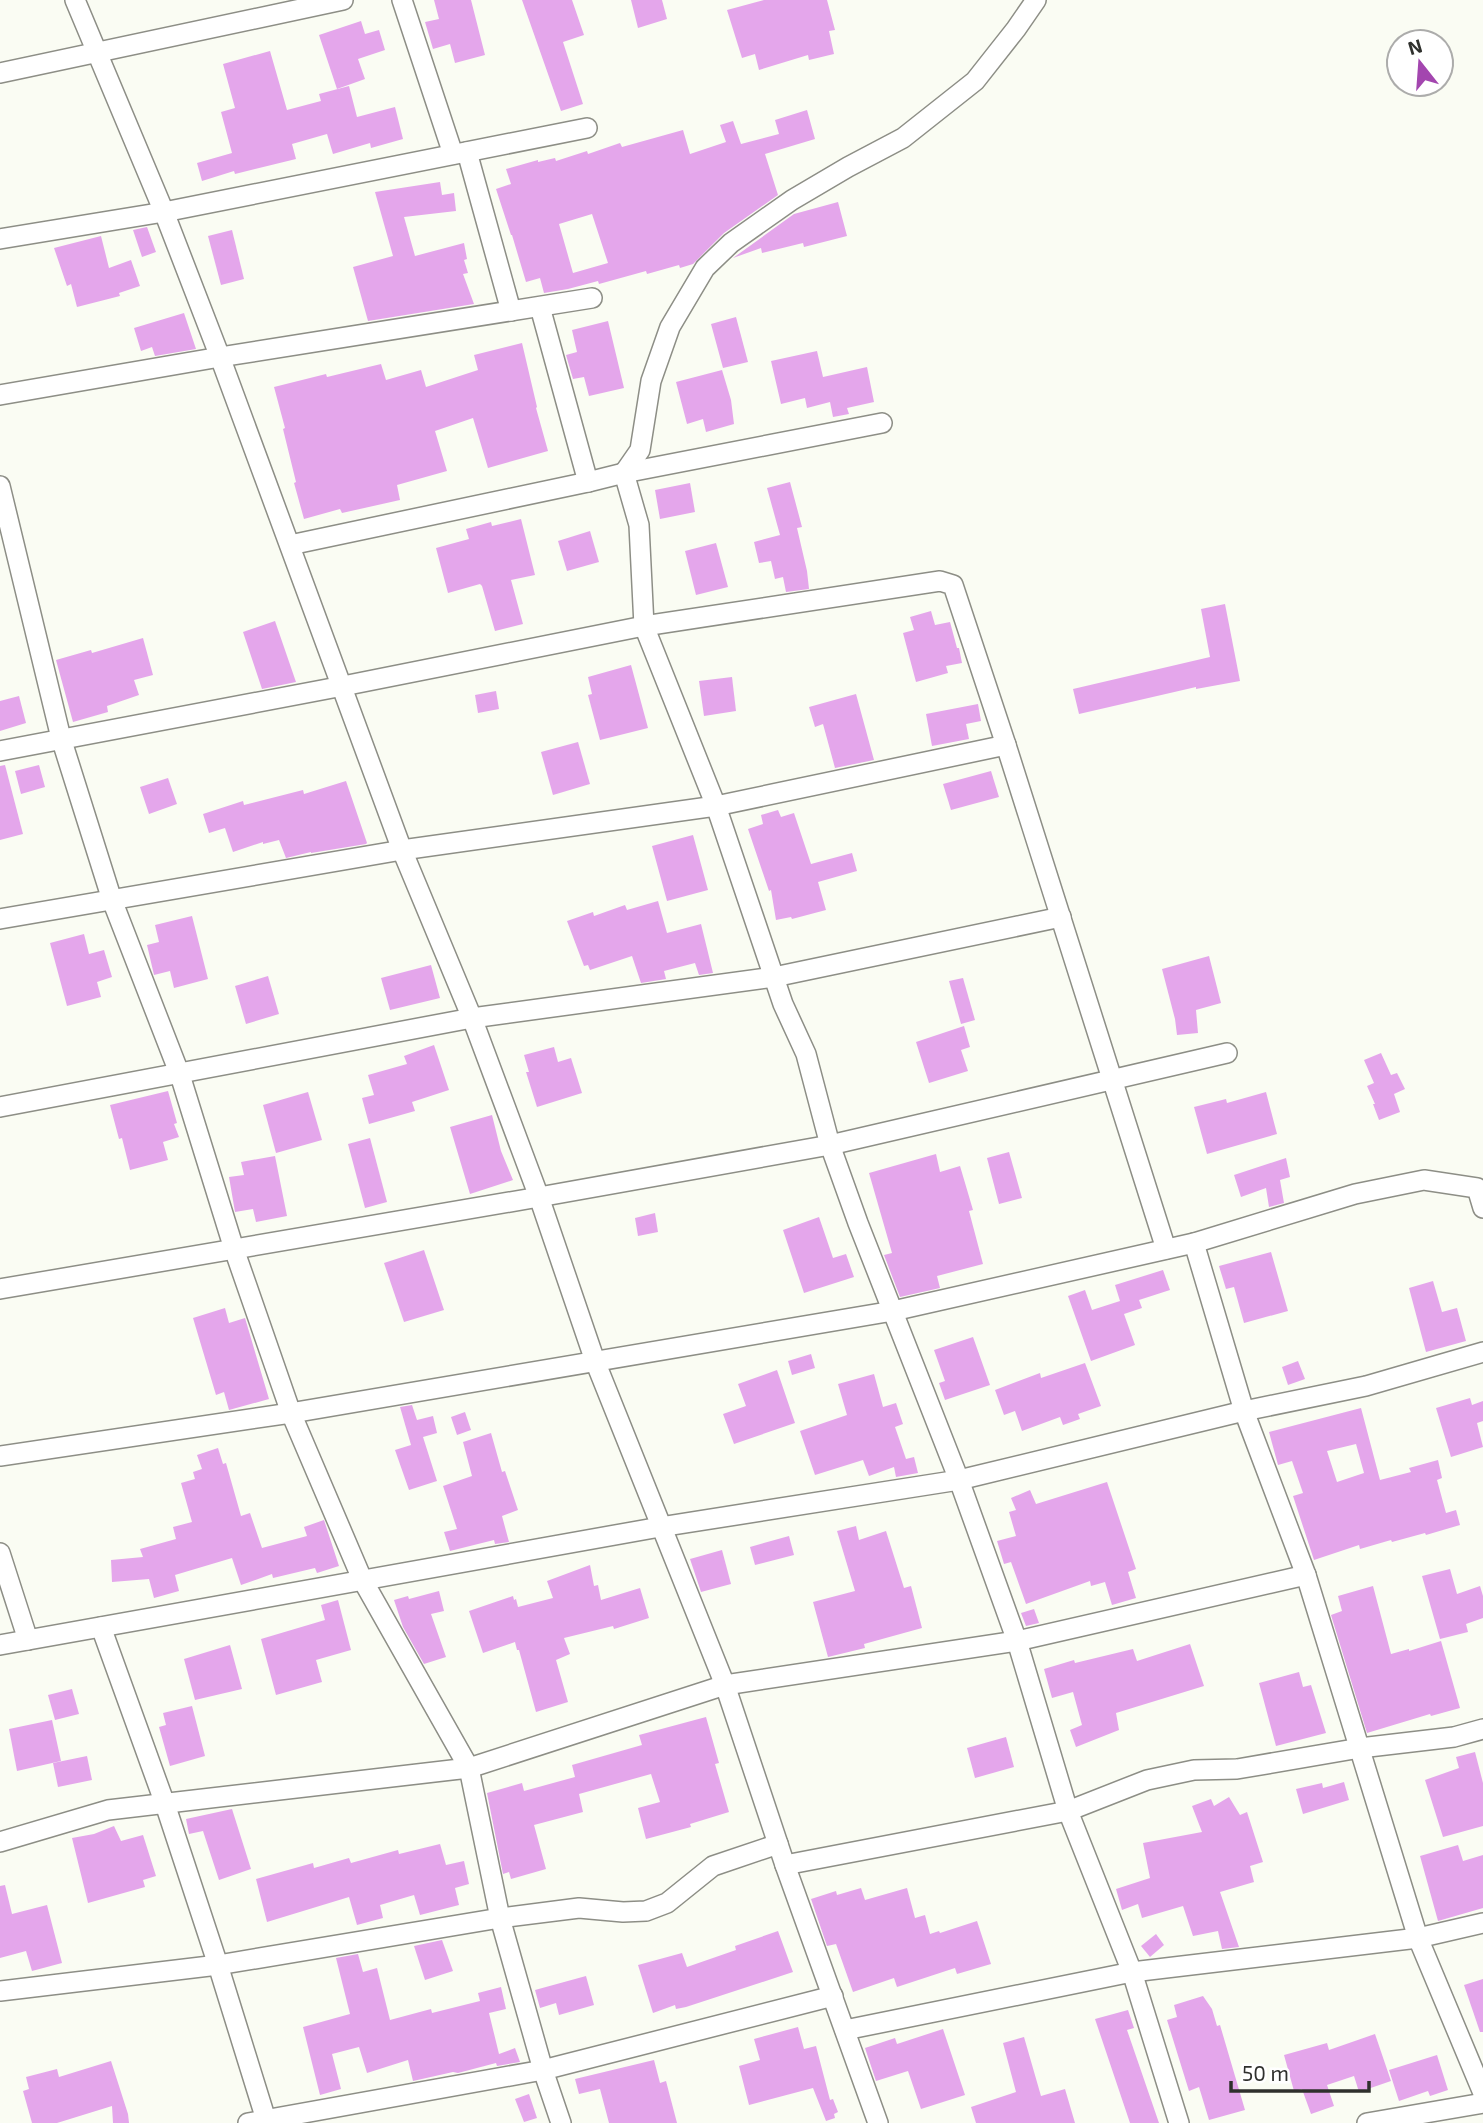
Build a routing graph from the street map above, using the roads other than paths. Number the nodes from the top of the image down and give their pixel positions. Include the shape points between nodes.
1 (75, 0) edge
2 (343, 0) edge
3 (402, 0) edge
4 (1036, 0) edge
5 (97, 51) junction
6 (0, 73) edge
7 (587, 128) dead end
8 (460, 153) junction
9 (164, 212) junction
10 (0, 239) edge
11 (592, 298) dead end
12 (540, 307) junction
13 (510, 311) junction
14 (220, 357) junction
15 (0, 395) edge
16 (882, 422) dead end
17 (624, 473) junction
18 (588, 482) junction
19 (0, 486) edge
20 (290, 545) junction
21 (644, 626) junction
22 (343, 686) junction
23 (61, 738) junction
24 (1006, 745) junction
25 (0, 751) edge
26 (716, 806) junction
27 (402, 850) junction
28 (112, 900) junction
29 (1060, 917) junction
30 (0, 919) edge
31 (774, 977) junction
32 (472, 1018) junction
33 (1227, 1053) dead end
34 (180, 1075) junction
35 (1112, 1080) junction
36 (0, 1107) edge
37 (830, 1145) junction
38 (539, 1197) junction
39 (1483, 1208) edge
40 (1194, 1243) junction
41 (234, 1249) junction
42 (1167, 1249) junction
43 (0, 1289) edge
44 (892, 1311) junction
45 (1483, 1352) edge
46 (595, 1361) junction
47 (1244, 1411) junction
48 (291, 1413) junction
49 (0, 1456) edge
50 (959, 1480) junction
51 (660, 1527) junction
52 (0, 1553) edge
53 (1306, 1575) junction
54 (362, 1579) junction
55 (101, 1627) junction
56 (28, 1640) junction
57 (1017, 1641) junction
58 (0, 1645) edge
59 (725, 1685) junction
60 (1483, 1729) edge
61 (1360, 1748) junction
62 (469, 1768) junction
63 (165, 1804) junction
64 (1068, 1811) junction
65 (0, 1842) edge
66 (778, 1844) junction
67 (785, 1865) junction
68 (499, 1918) junction
69 (1483, 1923) edge
70 (1418, 1938) junction
71 (218, 1965) junction
72 (1132, 1972) junction
73 (0, 1991) edge
74 (833, 1996) junction
75 (845, 2030) junction
76 (543, 2070) junction
77 (1483, 2093) edge
78 (1483, 2103) edge
79 (260, 2122) edge
80 (561, 2123) edge
81 (877, 2123) edge
82 (1179, 2123) edge
83 (1367, 2123) edge

1 - 5 street
2 - 5 street
3 - 8 street
4 - 17 street via 975,81 903,138 848,167 730,243 705,268 670,327 651,381 640,450
5 - 6 street
5 - 9 street
7 - 8 street
8 - 9 street
8 - 13 street
9 - 10 street
9 - 14 street
11 - 12 street
12 - 13 street
12 - 18 street
13 - 14 street
14 - 15 street
14 - 20 street
16 - 17 street
17 - 18 street
17 - 21 street via 639,524
18 - 20 street
19 - 23 street
20 - 22 street
21 - 22 street
21 - 24 street via 940,582 953,585
21 - 26 street
22 - 23 street
22 - 27 street
23 - 25 street
23 - 28 street
24 - 26 street
24 - 29 street
26 - 27 street
26 - 31 street
27 - 28 street
27 - 32 street
28 - 30 street
28 - 34 street
29 - 31 street
29 - 35 street
31 - 32 street
31 - 37 street via 806,1054
32 - 34 street
32 - 38 street
33 - 35 street
34 - 36 street
34 - 41 street
35 - 37 street
35 - 42 street
37 - 38 street
37 - 44 street
38 - 41 street
38 - 46 street
39 - 40 street via 1477,1188 1424,1180 1355,1194
40 - 42 street
40 - 47 street
41 - 43 street
41 - 48 street
42 - 44 street
44 - 46 street
44 - 50 street
45 - 47 street via 1366,1386
46 - 48 street
46 - 51 street
47 - 50 street
47 - 53 street
48 - 49 street
48 - 54 street
50 - 51 street
50 - 57 street
51 - 54 street
51 - 59 street
52 - 56 street
53 - 57 street
53 - 61 street
54 - 55 street
54 - 62 street
55 - 56 street
55 - 63 street
56 - 58 street
57 - 59 street
57 - 64 street
59 - 62 street
59 - 66 street
60 - 61 street
61 - 64 street via 1170,1775
61 - 70 street
62 - 63 street
62 - 68 street
63 - 65 street via 108,1810
63 - 71 street
64 - 67 street
64 - 72 street
66 - 67 street
66 - 68 street via 713,1866 667,1903 646,1911 579,1908
67 - 74 street
68 - 71 street
68 - 76 street
69 - 70 street
70 - 72 street
70 - 77 street
71 - 73 street
71 - 79 street
72 - 75 street
72 - 82 street
74 - 75 street
74 - 76 street
75 - 81 street
76 - 79 street
76 - 80 street
78 - 83 street

